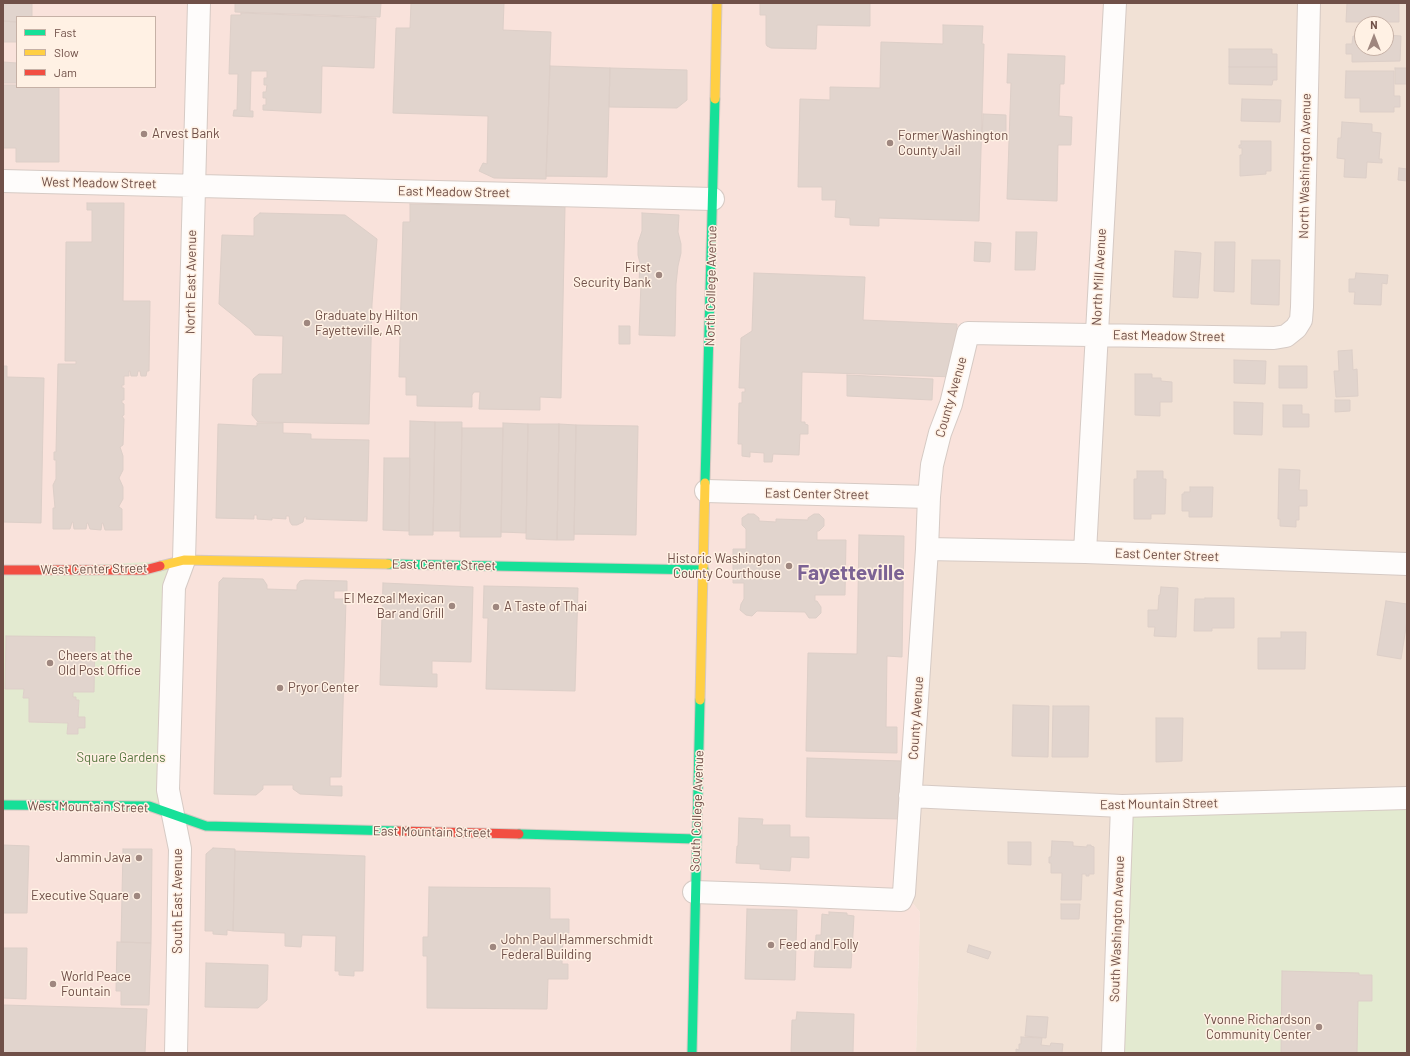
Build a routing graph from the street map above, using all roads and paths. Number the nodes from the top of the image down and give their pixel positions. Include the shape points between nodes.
1 (199, 3) edge
2 (717, 3) edge
3 (1115, 3) edge
4 (1309, 3) edge
5 (3, 181) edge
6 (194, 185) junction
7 (713, 199) junction
8 (1296, 328) joint
9 (968, 333) joint
10 (1096, 335) junction
11 (706, 491) junction
12 (929, 497) junction
13 (927, 549) junction
14 (1085, 552) junction
15 (184, 560) junction
16 (1407, 564) edge
17 (3, 570) edge
18 (704, 570) junction
19 (910, 796) junction
20 (1407, 798) edge
21 (3, 805) edge
22 (1122, 806) junction
23 (172, 813) junction
24 (696, 839) junction
25 (694, 892) junction
26 (176, 1053) edge
27 (692, 1053) edge
28 (1113, 1053) edge

1 - 6 street, North East Avenue
2 - 7 street, North College Avenue
3 - 10 street, North Mill Avenue
4 - 8 street, North Washington Avenue via 1302,307 1301,320
5 - 6 street, West Meadow Street
6 - 7 street, East Meadow Street
6 - 15 street, North East Avenue
7 - 11 street, North College Avenue
8 - 10 street, East Meadow Street via 1286,336 1274,338
9 - 10 street, East Meadow Street
9 - 12 street, County Avenue via 951,404 932,465
10 - 14 street, North Mill Avenue
11 - 12 street, East Center Street
11 - 18 street, North College Avenue
12 - 13 street, County Avenue
13 - 14 street, East Center Street
13 - 19 street, County Avenue
14 - 16 street, East Center Street
15 - 17 street, West Center Street via 145,570
15 - 18 street, East Center Street
15 - 23 street, South East Avenue via 174,587 168,790
18 - 24 street, South College Avenue
19 - 22 street, East Mountain Street
19 - 25 street, County Avenue via 904,893 901,900
20 - 22 street, East Mountain Street
21 - 23 street, West Mountain Street via 149,806
22 - 28 street, South Washington Avenue
23 - 24 street, East Mountain Street via 206,826
23 - 26 street, South East Avenue via 180,849
24 - 25 street, South College Avenue
25 - 27 street, South College Avenue

